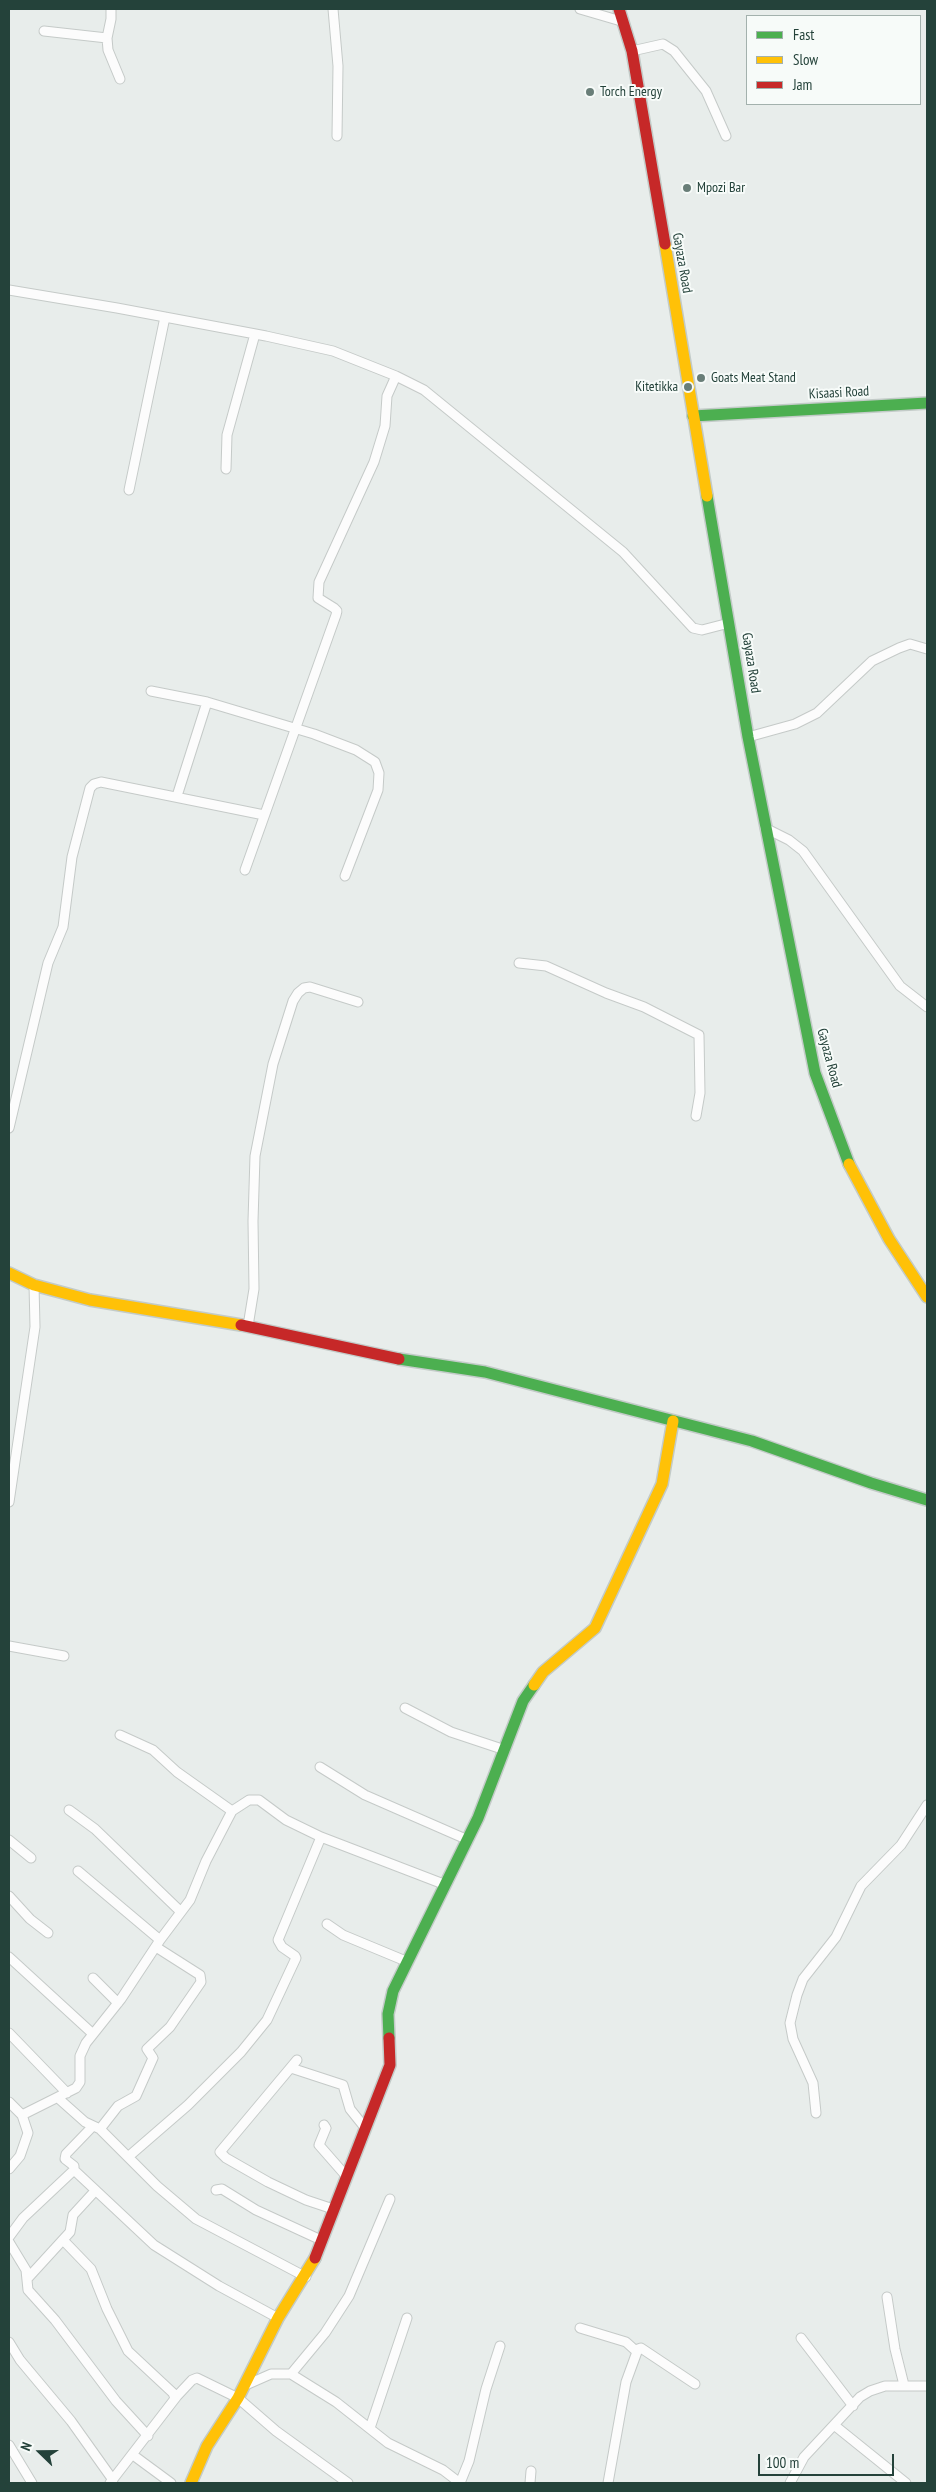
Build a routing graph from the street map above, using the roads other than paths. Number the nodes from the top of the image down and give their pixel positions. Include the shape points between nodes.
1 (110, 9) edge
2 (333, 9) edge
3 (580, 9) edge
4 (619, 9) edge
5 (621, 21) junction
6 (44, 31) dead end
7 (107, 38) junction
8 (632, 51) junction
9 (120, 79) dead end
10 (337, 136) dead end
11 (726, 136) dead end
12 (9, 290) edge
13 (165, 317) junction
14 (255, 334) junction
15 (396, 376) junction
16 (927, 402) edge
17 (693, 416) junction
18 (226, 469) dead end
19 (129, 490) dead end
20 (729, 623) junction
21 (927, 649) edge
22 (152, 691) dead end
23 (207, 702) junction
24 (295, 728) junction
25 (748, 737) junction
26 (177, 796) junction
27 (264, 815) junction
28 (765, 828) junction
29 (245, 870) dead end
30 (345, 876) dead end
31 (519, 963) dead end
32 (358, 1002) dead end
33 (927, 1008) edge
34 (696, 1116) dead end
35 (9, 1128) edge
36 (9, 1273) edge
37 (34, 1285) junction
38 (927, 1297) edge
39 (248, 1326) junction
40 (673, 1421) junction
41 (927, 1500) edge
42 (9, 1502) edge
43 (9, 1646) edge
44 (64, 1656) dead end
45 (405, 1708) dead end
46 (120, 1735) dead end
47 (505, 1750) junction
48 (320, 1768) dead end
49 (927, 1805) edge
50 (69, 1810) dead end
51 (232, 1811) junction
52 (321, 1837) junction
53 (9, 1840) edge
54 (468, 1840) junction
55 (31, 1858) dead end
56 (78, 1871) dead end
57 (446, 1885) junction
58 (9, 1896) edge
59 (181, 1912) junction
60 (327, 1924) dead end
61 (48, 1933) dead end
62 (158, 1943) junction
63 (9, 1957) edge
64 (408, 1962) junction
65 (92, 1978) dead end
66 (118, 2002) junction
67 (9, 2033) edge
68 (93, 2034) junction
69 (297, 2060) dead end
70 (291, 2068) junction
71 (67, 2093) junction
72 (58, 2098) junction
73 (9, 2102) edge
74 (816, 2113) dead end
75 (22, 2115) junction
76 (324, 2125) dead end
77 (96, 2128) junction
78 (366, 2129) junction
79 (128, 2157) junction
80 (9, 2169) edge
81 (74, 2170) junction
82 (347, 2177) junction
83 (216, 2190) dead end
84 (95, 2191) junction
85 (390, 2200) dead end
86 (333, 2209) junction
87 (9, 2237) edge
88 (63, 2240) junction
89 (321, 2240) junction
90 (9, 2242) edge
91 (13, 2260) edge
92 (306, 2278) junction
93 (28, 2280) junction
94 (887, 2297) dead end
95 (278, 2318) junction
96 (407, 2318) dead end
97 (580, 2328) dead end
98 (801, 2338) dead end
99 (9, 2342) edge
100 (500, 2346) dead end
101 (636, 2351) junction
102 (291, 2374) junction
103 (695, 2384) dead end
104 (246, 2385) junction
105 (904, 2385) junction
106 (927, 2386) edge
107 (175, 2398) junction
108 (238, 2398) junction
109 (853, 2406) junction
110 (834, 2425) junction
111 (370, 2428) junction
112 (148, 2436) junction
113 (9, 2445) edge
114 (133, 2455) junction
115 (531, 2471) dead end
116 (112, 2482) edge
117 (32, 2483) edge
118 (171, 2483) edge
119 (191, 2483) edge
120 (348, 2483) edge
121 (530, 2483) edge
122 (608, 2483) edge
123 (790, 2483) edge
124 (906, 2483) edge

1 - 7 street
2 - 10 street via 338,66
3 - 5 street
4 - 5 street, Gayaza Road
5 - 8 street, Gayaza Road
6 - 7 street
7 - 9 street via 108,50
8 - 11 street via 663,44 674,51 706,91
8 - 17 street, Gayaza Road
12 - 13 street
13 - 14 street
13 - 19 street
14 - 15 street via 333,352
14 - 18 street via 229,427
15 - 20 street via 424,390 623,552 693,628 702,630
15 - 24 street via 387,396 385,426 374,462 319,582 318,598 337,611
16 - 17 street, Kisaasi Road
17 - 20 street, Gayaza Road
20 - 25 street, Gayaza Road
21 - 25 street via 910,644 890,652 872,661 817,713 795,724
22 - 23 street
23 - 24 street
23 - 26 street
24 - 27 street
24 - 30 street via 356,750 375,762 377,767 378,790
25 - 28 street, Gayaza Road
26 - 27 street
26 - 35 street via 101,782 90,788 72,857 63,927 48,963
27 - 29 street
28 - 33 street via 803,851 900,986
28 - 38 street, Gayaza Road via 815,1073 852,1171 889,1239
31 - 34 street via 546,966 644,1007 698,1035 700,1093
32 - 39 street via 310,987 304,988 293,1001 272,1064 256,1156 254,1289
36 - 37 street
37 - 39 street via 90,1300
37 - 42 street via 35,1327
39 - 40 street via 409,1361 485,1372
40 - 41 street via 752,1441 871,1484
40 - 47 street via 662,1484 595,1628 543,1672 523,1701
43 - 44 street
45 - 47 street via 451,1732
46 - 51 street via 153,1750 177,1772
47 - 54 street
48 - 54 street via 365,1795
49 - 74 street via 901,1845 861,1886 836,1937 804,1979 797,1995 790,2024 792,2039 813,2083
50 - 59 street via 95,1829
51 - 52 street via 250,1800 259,1800 286,1820
51 - 59 street
52 - 57 street
52 - 79 street via 278,1940 296,1958 267,2020 241,2052 188,2105
53 - 55 street
54 - 57 street
56 - 62 street
57 - 64 street
58 - 61 street
59 - 62 street
60 - 64 street
62 - 66 street
62 - 77 street via 200,1975 201,1982 170,2027 147,2049 153,2058 136,2096 118,2106
63 - 68 street
64 - 78 street via 389,2004 390,2065
65 - 66 street
66 - 68 street
67 - 71 street
68 - 71 street via 80,2056 80,2082
69 - 70 street
70 - 78 street via 343,2085 350,2110
70 - 86 street via 220,2152 268,2182
71 - 72 street
72 - 75 street
72 - 77 street
73 - 75 street
75 - 80 street via 28,2133 20,2156
76 - 82 street via 326,2128 319,2146
77 - 79 street
77 - 81 street via 66,2154 65,2159 74,2166
78 - 82 street
79 - 92 street via 196,2219
81 - 84 street
81 - 87 street
82 - 86 street
83 - 89 street via 222,2189 256,2210
84 - 88 street via 73,2215 70,2232
84 - 95 street via 154,2245
85 - 102 street via 349,2296 325,2333
86 - 89 street
88 - 93 street
88 - 107 street via 91,2269 128,2351
89 - 92 street
90 - 91 street
91 - 93 street via 26,2270
92 - 95 street
93 - 112 street via 28,2290
94 - 105 street
95 - 104 street
96 - 111 street
97 - 101 street via 626,2342
98 - 109 street
99 - 116 street via 75,2426
100 - 111 street via 460,2483 443,2470 388,2442
101 - 103 street via 641,2348
101 - 122 street via 626,2382
102 - 104 street via 270,2374
102 - 111 street
104 - 108 street
105 - 106 street
105 - 109 street via 870,2391
107 - 108 street via 197,2378
107 - 112 street
108 - 119 street via 207,2446
108 - 120 street via 291,2443
109 - 110 street
110 - 123 street via 804,2457
110 - 124 street
112 - 114 street
113 - 117 street
114 - 116 street
114 - 118 street
115 - 121 street

